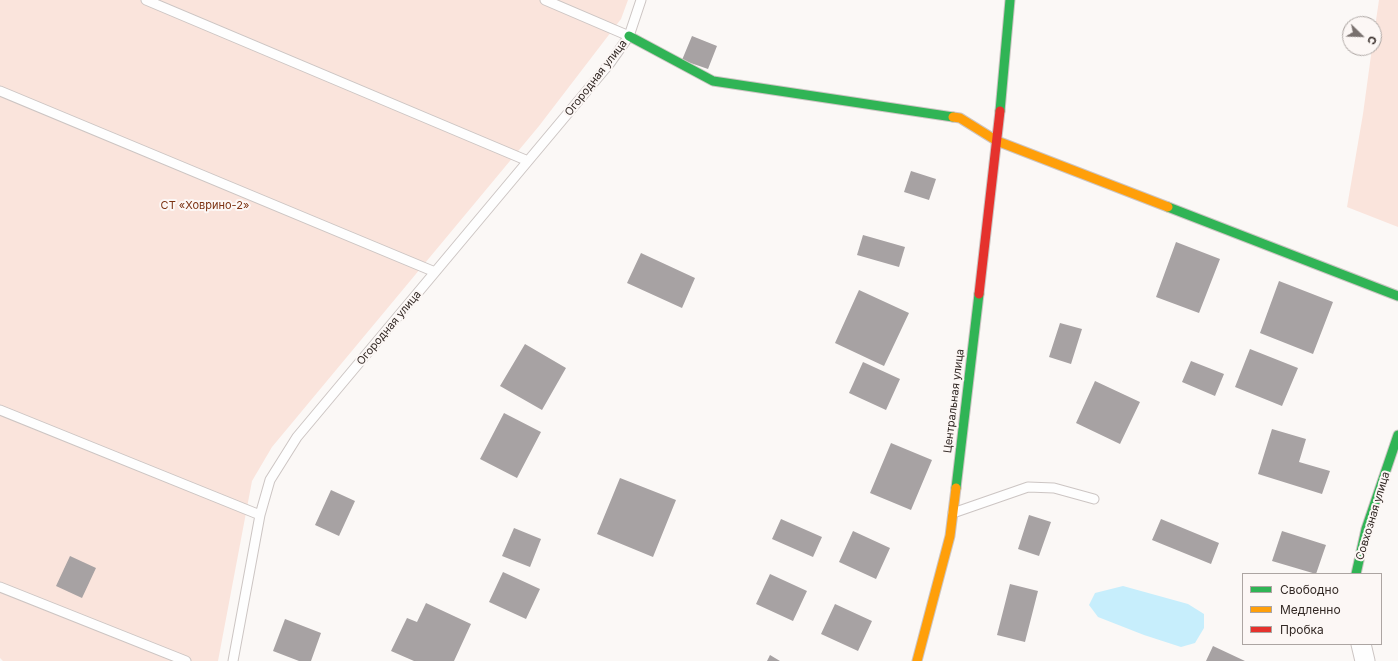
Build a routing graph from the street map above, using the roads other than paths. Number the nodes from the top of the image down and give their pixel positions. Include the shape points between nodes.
1 (146, 0) edge
2 (545, 0) edge
3 (641, 0) edge
4 (1010, 0) edge
5 (629, 36) junction
6 (0, 91) edge
7 (997, 141) junction
8 (528, 161) junction
9 (435, 272) junction
10 (1398, 296) edge
11 (0, 410) edge
12 (1398, 435) edge
13 (1094, 500) dead end
14 (953, 513) junction
15 (260, 515) junction
16 (1356, 573) edge
17 (0, 586) edge
18 (1361, 645) edge
19 (186, 661) edge
20 (233, 661) edge
21 (917, 661) edge
22 (1365, 661) edge

1 - 8 lane
2 - 5 lane
3 - 5 lane, Огородная улица
4 - 7 street, Центральная улица
5 - 7 street via 714,80 960,118
5 - 8 lane, Огородная улица via 610,63
6 - 9 lane
7 - 10 street
7 - 14 street, Центральная улица
8 - 9 lane, Огородная улица
9 - 15 lane, Огородная улица via 297,437 270,480
11 - 15 lane
12 - 16 street, Совхозная улица via 1366,529
13 - 14 lane via 1054,488 1028,487
14 - 21 street, Центральная улица via 950,536
15 - 20 lane, Огородная улица
17 - 19 lane
18 - 22 street

